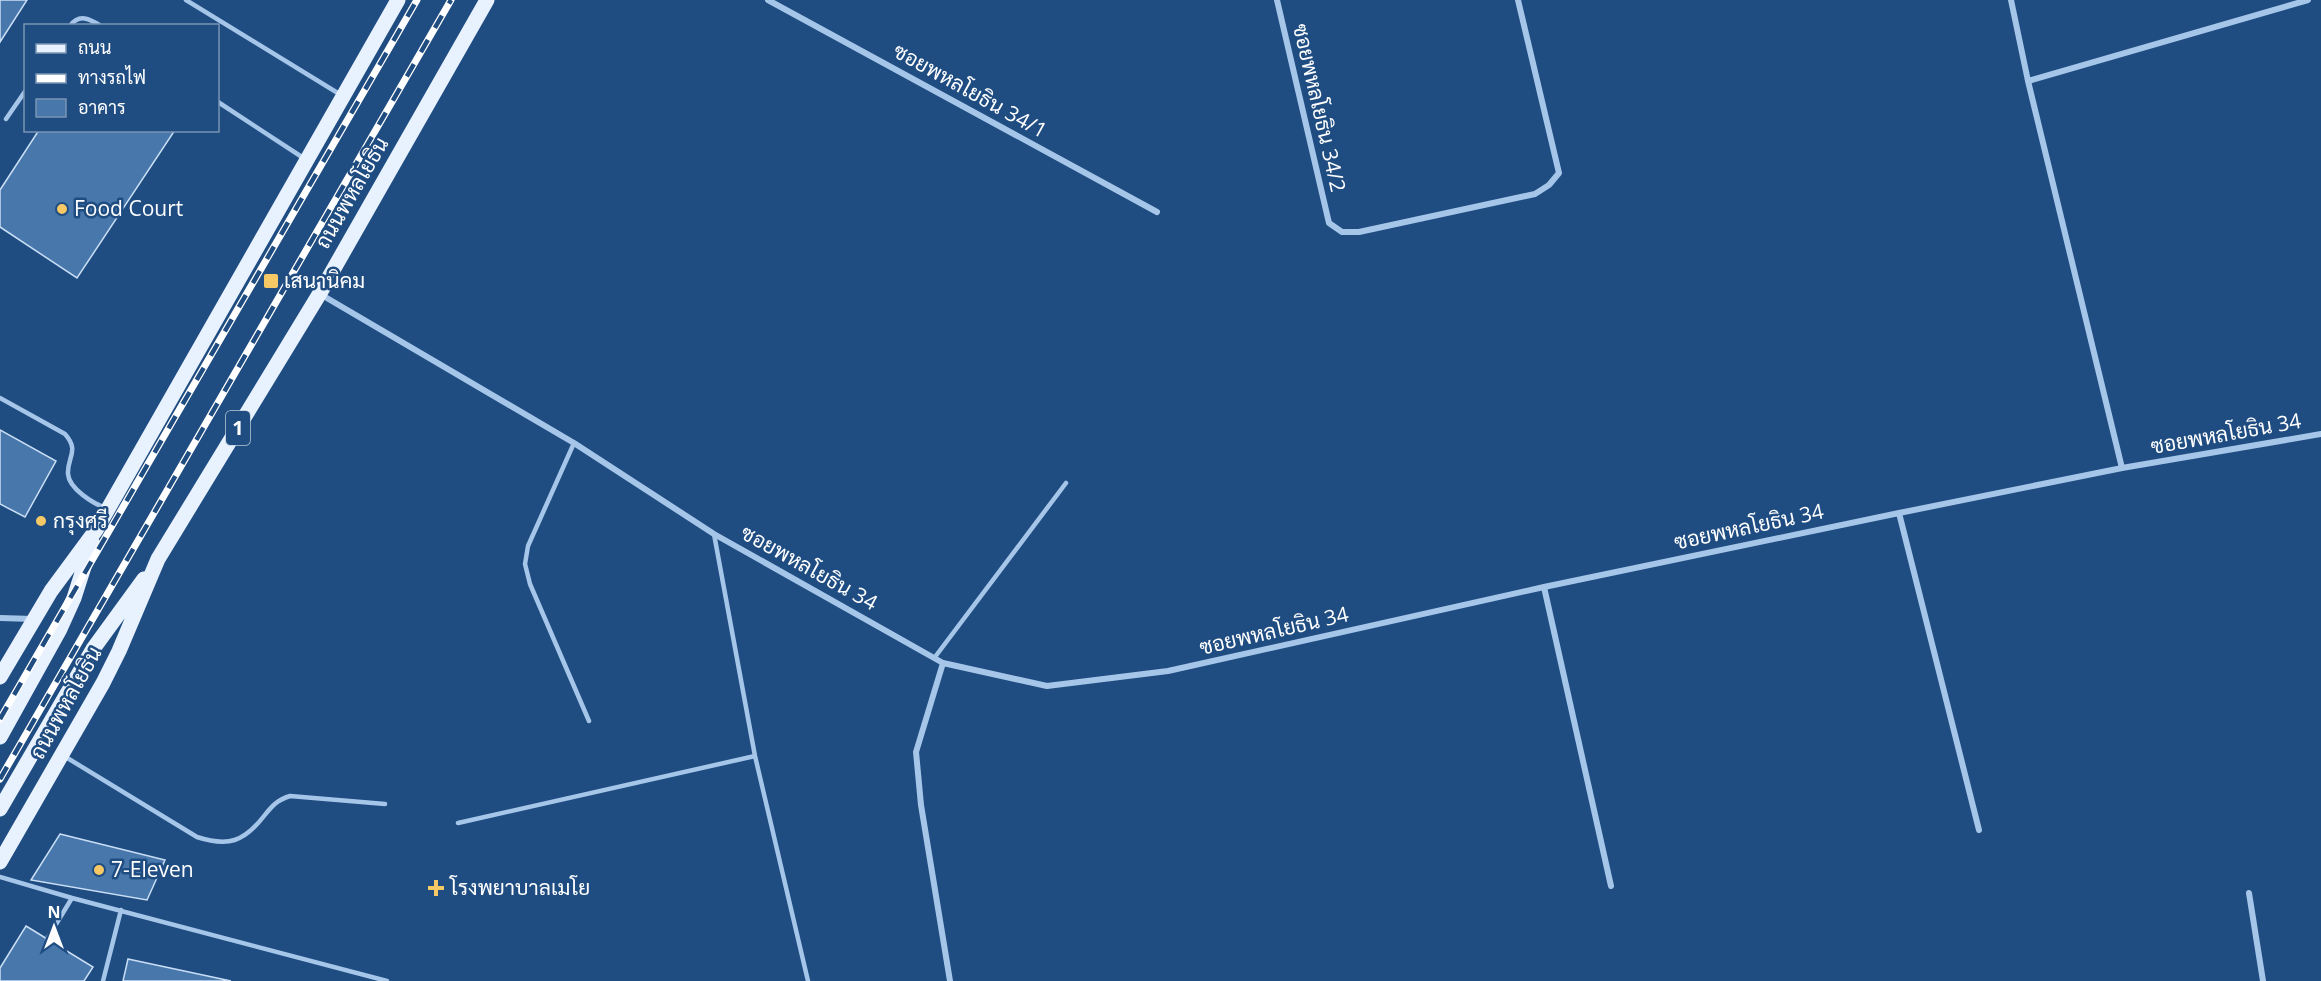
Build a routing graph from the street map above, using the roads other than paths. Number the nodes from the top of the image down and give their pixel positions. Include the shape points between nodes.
1 (186, 0) edge
2 (398, 0) edge
3 (487, 0) edge
4 (768, 0) edge
5 (1277, 0) edge
6 (1518, 0) edge
7 (2011, 0) edge
8 (2308, 0) edge
9 (71, 24) edge
10 (98, 24) edge
11 (2028, 81) junction
12 (24, 93) edge
13 (343, 96) junction
14 (219, 103) edge
15 (6, 119) dead end
16 (307, 161) junction
17 (1157, 212) dead end
18 (320, 293) junction
19 (0, 398) edge
20 (2321, 434) edge
21 (574, 443) junction
22 (2122, 468) junction
23 (1066, 483) dead end
24 (108, 509) junction
25 (1899, 513) junction
26 (96, 530) junction
27 (714, 534) junction
28 (158, 559) junction
29 (1544, 587) junction
30 (0, 618) edge
31 (33, 619) junction
32 (935, 657) junction
33 (943, 663) junction
34 (0, 677) edge
35 (589, 721) dead end
36 (0, 737) edge
37 (62, 755) junction
38 (755, 756) junction
39 (385, 804) dead end
40 (0, 809) edge
41 (458, 823) dead end
42 (1979, 830) dead end
43 (0, 862) edge
44 (0, 877) edge
45 (1611, 886) dead end
46 (2249, 893) dead end
47 (72, 898) junction
48 (121, 910) junction
49 (47, 939) dead end
50 (104, 981) edge
51 (387, 981) edge
52 (808, 981) edge
53 (950, 981) edge
54 (2263, 981) edge

1 - 13 lane
2 - 13 main road, ถนนพหลโยธิน
3 - 18 main road, ถนนพหลโยธิน / 1
4 - 17 street, ซอยพหลโยธิน 34/1
5 - 6 street, ซอยพหลโยธิน 34/2 via 1329,224 1342,232 1359,232 1535,194 1559,173
7 - 11 street
8 - 11 street
9 - 10 lane via 79,18
11 - 22 street
12 - 15 lane
13 - 16 main road, ถนนพหลโยธิน
14 - 16 lane
16 - 24 main road, ถนนพหลโยธิน
18 - 21 street, ซอยพหลโยธิน 34
18 - 28 main road, ถนนพหลโยธิน / 1
19 - 24 lane via 64,434 72,449 69,479 90,503
20 - 22 street, ซอยพหลโยธิน 34
21 - 27 street, ซอยพหลโยธิน 34
21 - 35 lane via 528,546 525,564
22 - 25 street, ซอยพหลโยธิน 34
23 - 32 lane
24 - 26 main road, ถนนพหลโยธิน
25 - 29 street, ซอยพหลโยธิน 34
25 - 42 street
26 - 31 main road, ถนนพหลโยธิน
26 - 36 main road, ถนนพหลโยธิน via 60,629
27 - 32 street, ซอยพหลโยธิน 34
27 - 38 lane
28 - 37 main road, ถนนพหลโยธิน / 1 via 119,651
28 - 40 main road, ถนนพหลโยธิน via 93,649
29 - 33 street, ซอยพหลโยธิน 34 via 1157,673 1047,686
29 - 45 street
30 - 31 street
31 - 34 main road, ถนนพหลโยธิน
32 - 33 street, ซอยพหลโยธิน 34
33 - 53 street via 916,752
37 - 39 lane via 209,841 226,843 240,839 280,799 290,796
37 - 43 main road, ถนนพหลโยธิน / 1
38 - 41 lane
38 - 52 lane
44 - 47 lane
46 - 54 street
47 - 48 lane
47 - 49 lane
48 - 50 lane
48 - 51 lane

